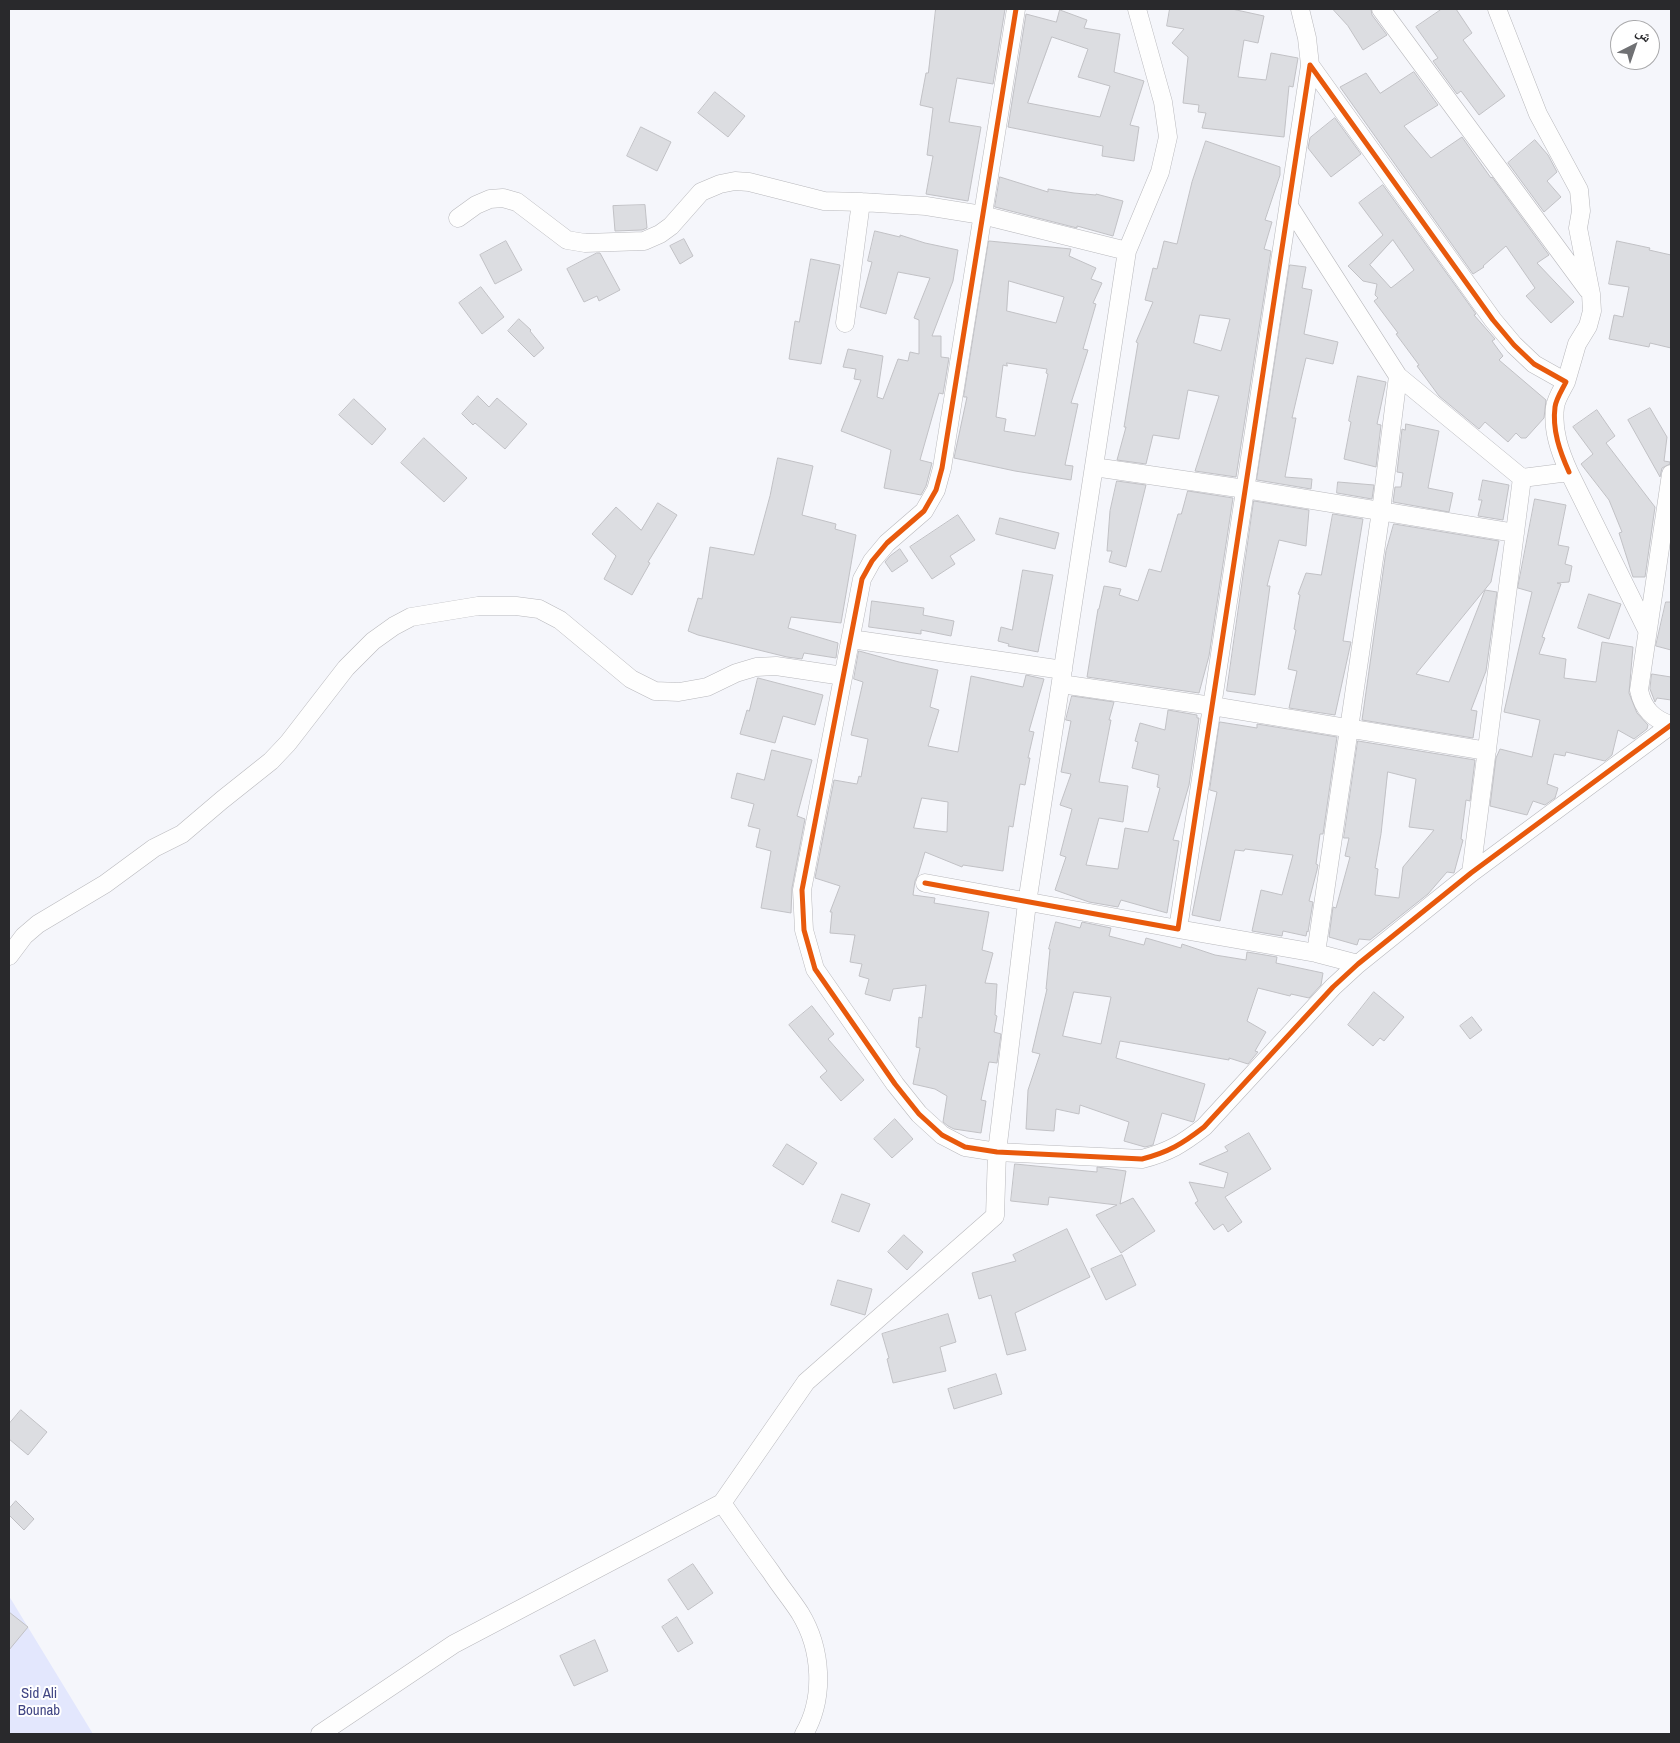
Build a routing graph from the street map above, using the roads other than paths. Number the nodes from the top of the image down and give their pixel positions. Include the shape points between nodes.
1 (1016, 9) edge
2 (1136, 9) edge
3 (1300, 9) edge
4 (1381, 9) edge
5 (1497, 9) edge
6 (1310, 65) junction
7 (861, 202) junction
8 (1289, 206) junction
9 (982, 215) junction
10 (458, 218) dead end
11 (1127, 251) junction
12 (1591, 294) junction
13 (845, 323) dead end
14 (1398, 376) junction
15 (1566, 382) junction
16 (1094, 466) junction
17 (1569, 472) junction
18 (1671, 474) edge
19 (1522, 478) junction
20 (1245, 488) junction
21 (1382, 511) junction
22 (1515, 533) junction
23 (1647, 630) junction
24 (851, 639) junction
25 (843, 676) junction
26 (1062, 677) junction
27 (1212, 706) junction
28 (1671, 725) edge
29 (1349, 728) junction
30 (1487, 751) junction
31 (1471, 873) junction
32 (925, 883) dead end
33 (1027, 903) junction
34 (1178, 929) junction
35 (1316, 953) junction
36 (9, 956) edge
37 (1358, 964) junction
38 (997, 1152) junction
39 (722, 1503) junction
40 (320, 1734) edge
41 (804, 1734) edge

1 - 9 street
2 - 11 street via 1163,102 1168,137 1160,172
3 - 6 street
4 - 12 street
5 - 12 street via 1538,114 1579,190 1582,211 1578,228
6 - 8 street
6 - 15 street via 1493,320 1534,364
7 - 9 street via 926,206
7 - 10 street via 824,202 735,181 701,192 660,234 644,240 585,243 567,240 517,202 503,198 476,205
7 - 13 street
8 - 14 street
8 - 20 street
9 - 11 street
9 - 24 street via 936,490 924,511 872,561 862,579
11 - 16 street
12 - 15 street via 1592,311 1588,326 1577,344
14 - 19 street
14 - 21 street
15 - 17 street via 1555,406 1559,451
16 - 20 street
16 - 26 street
17 - 19 street
17 - 23 street
18 - 23 street
19 - 22 street
20 - 21 street
20 - 27 street
21 - 22 street
21 - 29 street
22 - 30 street
23 - 28 street via 1639,690 1641,702 1650,714
24 - 25 street
24 - 26 street
25 - 36 street via 776,666 756,667 707,687 679,692 654,691 631,679 560,620 539,609 478,606 411,617 373,641 271,761 182,834 154,848 105,884 38,924
25 - 38 street via 802,890 804,930 815,969 895,1084 920,1114 942,1135 965,1147
26 - 27 street
26 - 33 street
27 - 29 street
27 - 34 street
28 - 31 street
29 - 30 street
29 - 35 street
30 - 31 street
31 - 37 street
32 - 33 street
33 - 34 street
33 - 38 street
34 - 35 street
35 - 37 street
37 - 38 street via 1204,1127 1165,1153 1142,1159
38 - 39 street via 995,1216 806,1382
39 - 40 street via 454,1644
39 - 41 street via 800,1613 812,1639 818,1688 811,1722

